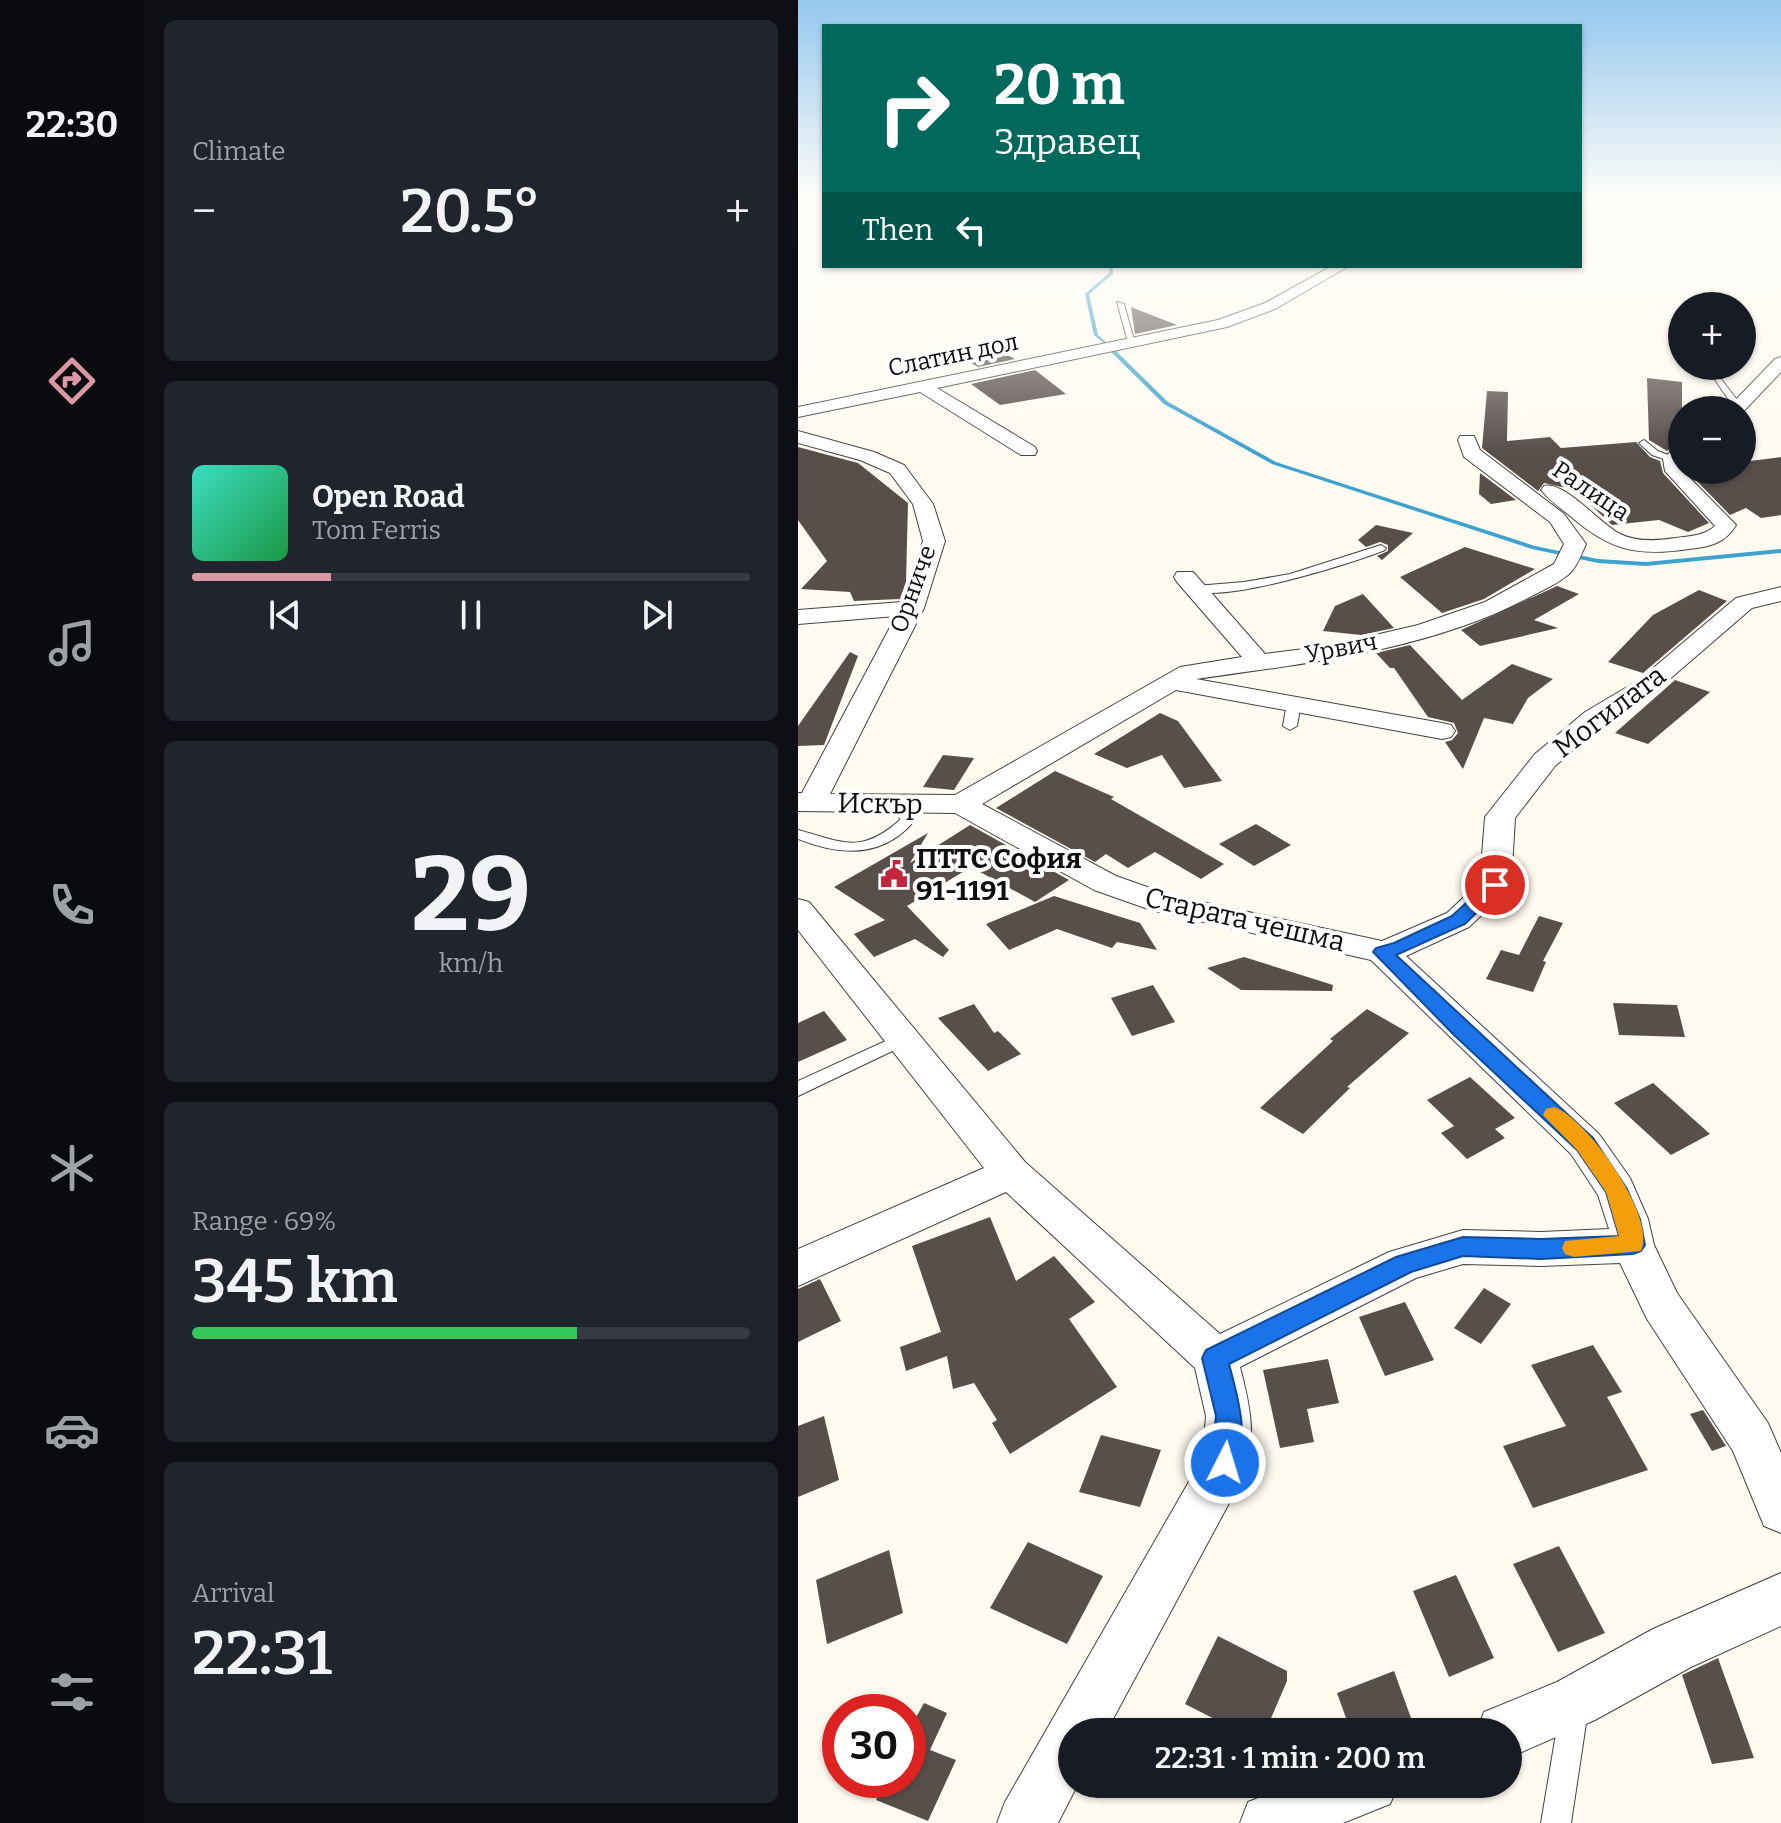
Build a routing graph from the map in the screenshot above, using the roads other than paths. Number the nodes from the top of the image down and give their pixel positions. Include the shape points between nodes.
1 (1311, 282) edge
2 (1120, 304) dead end
3 (1132, 342) junction
4 (1781, 362) edge
5 (922, 386) junction
6 (1748, 396) edge
7 (798, 412) edge
8 (798, 437) edge
9 (1467, 440) dead end
10 (1644, 443) dead end
11 (1028, 451) dead end
12 (1668, 454) edge
13 (1513, 484) junction
14 (1687, 484) edge
15 (1381, 548) dead end
16 (1190, 583) joint
17 (1781, 594) edge
18 (912, 608) junction
19 (804, 613) edge
20 (1259, 662) junction
21 (1170, 681) junction
22 (1442, 731) dead end
23 (804, 802) edge
24 (961, 804) junction
25 (898, 805) junction
26 (798, 834) edge
27 (798, 909) edge
28 (1382, 952) junction
29 (901, 1040) junction
30 (798, 1089) edge
31 (1011, 1173) junction
32 (1633, 1245) junction
33 (798, 1268) edge
34 (1215, 1358) junction
35 (1781, 1509) edge
36 (1781, 1599) edge
37 (1576, 1701) junction
38 (1084, 1718) edge
39 (1522, 1724) edge
40 (1058, 1765) edge
41 (1334, 1798) edge
42 (1026, 1823) edge
43 (1269, 1823) edge
44 (1556, 1823) edge

1 - 3 street, Слатин дол via 1249,315
2 - 3 lane
3 - 5 street, Слатин дол
4 - 6 street
5 - 7 street, Слатин дол
5 - 11 street
8 - 18 street, Орниче via 897,469 923,504 934,541
9 - 13 street, Урвич via 1471,453
10 - 12 lane via 1655,453
13 - 14 street, Ралица via 1526,482 1551,490 1602,535 1625,544 1667,547 1707,540 1726,525
13 - 20 street, Урвич via 1557,518 1575,544 1563,568 1493,607 1425,630 1328,653
15 - 16 lane via 1343,564 1240,588
16 - 20 street
17 - 28 street, Могилата via 1744,603 1648,685 1594,718 1545,760 1500,817 1495,885 1458,920
18 - 19 street
18 - 23 street, Орниче
20 - 21 street, Урвич via 1206,668
21 - 22 street via 1292,714
21 - 24 street, Урвич
23 - 25 street, Искър
24 - 25 street, Искър
24 - 28 street, Старата чешма via 1105,883 1162,903
25 - 26 lane via 907,821 872,845 835,849
27 - 29 street
28 - 32 street, Старата чешма via 1585,1144 1616,1189
29 - 30 lane
29 - 31 street
31 - 33 street
31 - 34 street
32 - 34 street via 1463,1247 1404,1264
32 - 35 street, Старата чешма via 1662,1306 1751,1438
34 - 38 street via 1229,1416 1225,1463
36 - 37 street via 1672,1648
37 - 39 street
37 - 44 lane
40 - 42 street
41 - 43 street

